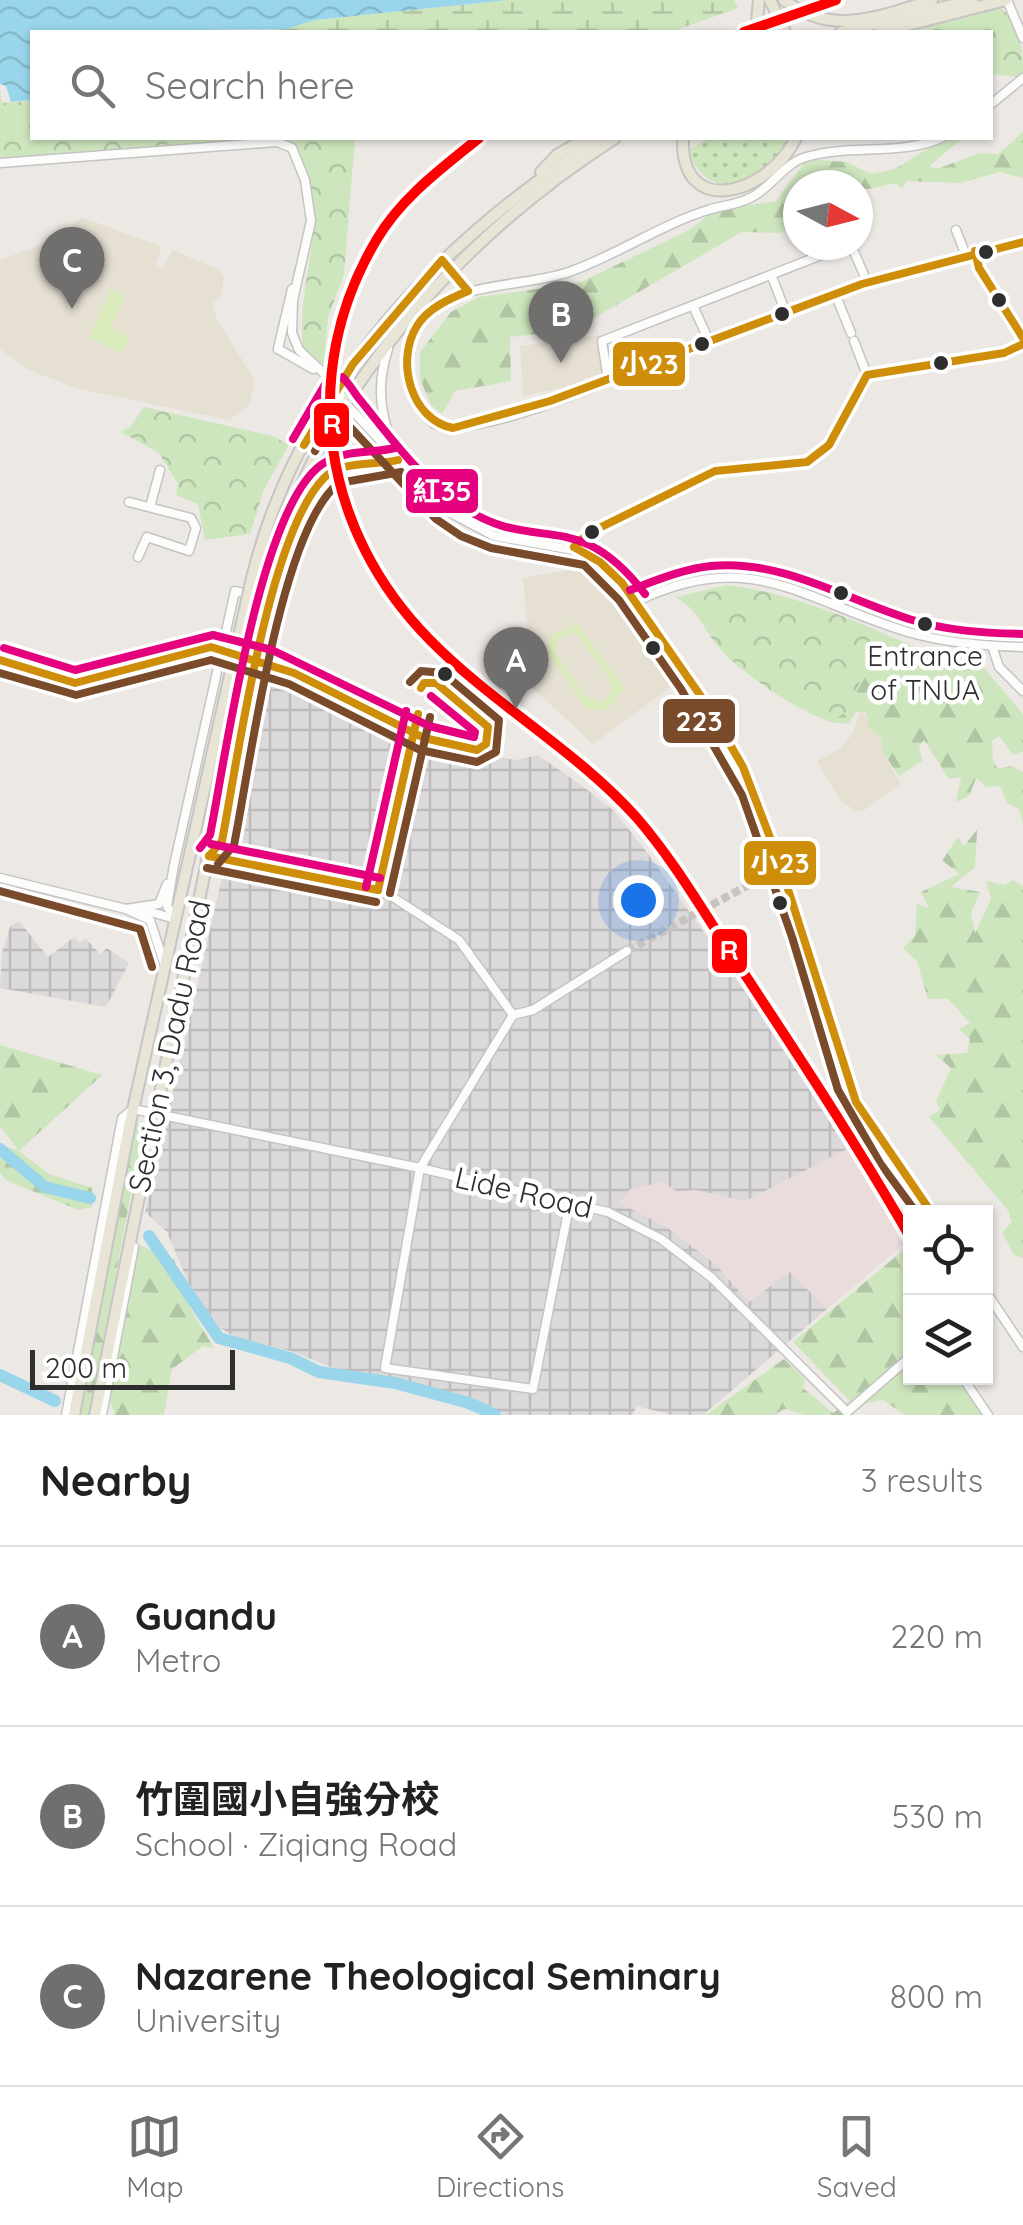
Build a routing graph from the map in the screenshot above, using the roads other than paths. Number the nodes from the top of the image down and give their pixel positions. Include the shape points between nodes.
1 (760, 0) edge
2 (770, 0) edge
3 (784, 0) edge
4 (932, 0) edge
5 (974, 0) edge
6 (1006, 0) edge
7 (756, 30) edge
8 (784, 30) edge
9 (849, 30) edge
10 (888, 30) edge
11 (1023, 38) edge
12 (1021, 81) edge
13 (993, 103) edge
14 (583, 140) edge
15 (599, 140) edge
16 (612, 140) edge
17 (683, 140) edge
18 (795, 140) edge
19 (936, 140) edge
20 (0, 163) edge
21 (530, 184) junction
22 (956, 230) dead end
23 (1023, 242) edge
24 (970, 252) junction
25 (442, 260) junction
26 (813, 260) edge
27 (856, 260) edge
28 (299, 270) junction
29 (452, 270) junction
30 (772, 277) junction
31 (868, 284) junction
32 (468, 291) junction
33 (836, 296) junction
34 (694, 308) junction
35 (786, 313) junction
36 (392, 336) junction
37 (708, 339) junction
38 (1023, 341) edge
39 (278, 349) junction
40 (307, 359) junction
41 (327, 375) junction
42 (867, 375) junction
43 (608, 380) junction
44 (337, 388) junction
45 (347, 404) junction
46 (398, 460) junction
47 (160, 470) dead end
48 (129, 502) dead end
49 (150, 507) junction
50 (574, 547) junction
51 (138, 556) dead end
52 (274, 600) junction
53 (635, 602) junction
54 (992, 646) junction
55 (1023, 647) edge
56 (222, 648) junction
57 (261, 656) junction
58 (0, 660) edge
59 (1023, 691) edge
60 (209, 856) junction
61 (174, 865) junction
62 (782, 869) junction
63 (765, 876) tunnel mouth
64 (0, 878) edge
65 (378, 890) junction
66 (137, 908) junction
67 (126, 909) junction
68 (176, 919) junction
69 (627, 951) tunnel mouth
70 (164, 963) junction
71 (513, 1015) junction
72 (133, 1109) junction
73 (155, 1113) junction
74 (420, 1168) junction
75 (570, 1202) junction
76 (926, 1205) edge
77 (107, 1222) junction
78 (988, 1295) edge
79 (1023, 1347) edge
80 (903, 1363) edge
81 (968, 1385) edge
82 (66, 1415) edge
83 (74, 1415) edge
84 (98, 1415) edge
85 (988, 1415) edge

1 - 7 main road
2 - 8 main road
3 - 4 main road via 803,15 839,23
5 - 9 main road
6 - 10 main road
6 - 11 street
12 - 13 street
14 - 21 main road
15 - 21 main road
16 - 29 main road, Section 3, Dadu Road via 564,170
17 - 18 main road via 689,169 721,191 760,182
19 - 32 street via 808,156 752,198 708,210 635,246 522,286
20 - 28 street via 288,144 310,199
21 - 25 main road, Section 3, Dadu Road
22 - 24 street
23 - 24 street
24 - 31 street
24 - 38 street
25 - 29 street
25 - 44 main road, Section 3, Dadu Road
26 - 30 street
27 - 31 street
28 - 39 street
28 - 40 street via 292,333
29 - 32 street
29 - 36 main road, Section 3, Dadu Road
30 - 34 street
30 - 35 street
31 - 33 street
32 - 43 street via 428,312 412,335 409,379 434,424 477,424
33 - 35 street
33 - 42 street
34 - 37 street
34 - 43 street via 602,341
35 - 37 street
36 - 45 main road, Section 3, Dadu Road
36 - 46 street via 379,405
37 - 43 street
38 - 42 street via 1004,353
39 - 40 street via 289,346
39 - 41 street
40 - 41 street
41 - 44 street
42 - 50 street via 829,445 807,462 715,471 587,534
44 - 45 street
44 - 68 main road, Section 3, Dadu Road, bridge via 283,485 252,578
45 - 46 street
45 - 60 main road, Section 3, Dadu Road, bridge via 288,518
46 - 50 street via 468,526
46 - 52 street, Section 3, Dadu Road via 358,464 324,478 301,508
47 - 49 street
48 - 49 street
49 - 51 street via 190,518 195,538 184,551 147,537
50 - 53 street via 607,566
52 - 56 street, Section 3, Dadu Road via 234,591
52 - 57 street, Section 3, Dadu Road
53 - 54 street via 698,578 751,577 920,636
53 - 62 street via 724,735
54 - 55 street
54 - 59 street via 1000,667
56 - 57 street
56 - 58 street via 75,683
56 - 61 street, Section 3, Dadu Road
57 - 60 street, Section 3, Dadu Road via 222,840
57 - 65 street via 415,732
60 - 65 street
60 - 73 main road, Section 3, Dadu Road
61 - 66 street via 158,904
61 - 68 street via 168,906
62 - 63 street
62 - 76 street via 849,1085
64 - 67 street
65 - 71 street via 459,940
66 - 67 street
66 - 68 street
67 - 70 street via 154,924
68 - 70 main road, Section 3, Dadu Road
69 - 71 street via 534,1010
70 - 72 main road, Section 3, Dadu Road
71 - 74 street
72 - 73 street, Lide Road
72 - 77 main road, Section 3, Dadu Road
73 - 74 street, Lide Road
73 - 84 main road, Section 3, Dadu Road
74 - 75 street, Lide Road
74 - 75 street via 385,1368 532,1390
75 - 80 street, Lide Road via 608,1212 669,1244 847,1412
77 - 82 street
77 - 83 main road, Section 3, Dadu Road
78 - 79 street
81 - 85 street

